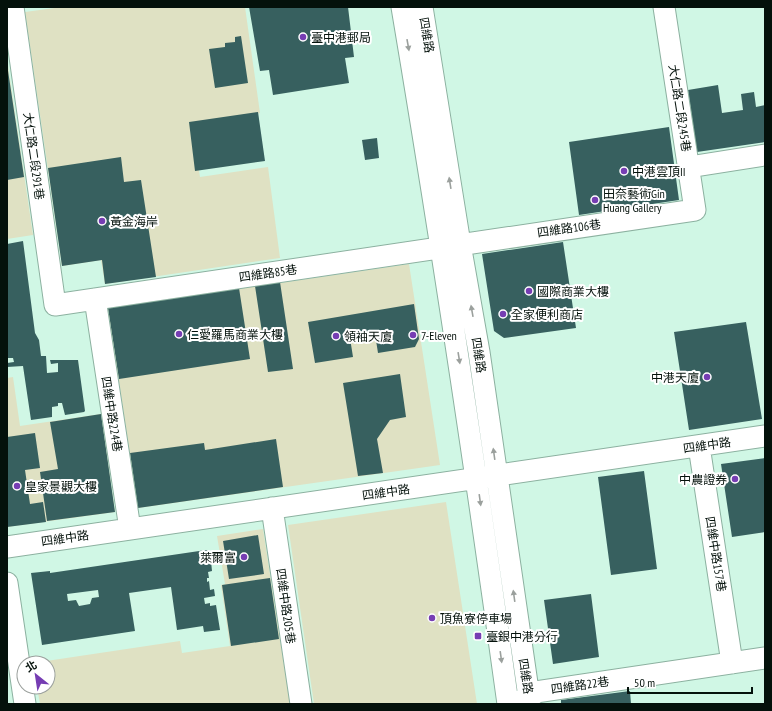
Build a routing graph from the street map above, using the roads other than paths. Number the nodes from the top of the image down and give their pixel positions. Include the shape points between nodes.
1 (13, 7) edge
2 (402, 7) edge
3 (422, 7) edge
4 (664, 7) edge
5 (765, 155) edge
6 (689, 167) junction
7 (695, 210) joint
8 (451, 246) junction
9 (95, 299) junction
10 (55, 305) joint
11 (765, 436) edge
12 (699, 446) junction
13 (498, 476) junction
14 (478, 480) junction
15 (272, 508) junction
16 (130, 529) junction
17 (7, 547) edge
18 (7, 583) edge
19 (765, 658) edge
20 (732, 663) junction
21 (526, 700) edge
22 (24, 704) edge
23 (301, 704) edge
24 (508, 704) edge

1 - 10 street, 大仁路二段291巷
2 -> 8 street, 四維路
8 -> 3 street, 四維路
4 - 6 street, 大仁路二段245巷
5 - 6 street
6 - 7 street, 大仁路二段245巷
7 - 8 street, 四維路106巷
8 - 9 street, 四維路85巷
13 -> 8 street, 四維路 via 479,352
8 -> 14 street, 四維路
9 - 10 street, 四維路85巷
9 - 16 street, 四維中路224巷
11 - 12 street, 四維中路
12 - 13 street, 四維中路
12 - 20 street, 四維中路157巷
13 - 14 street, 四維中路
21 -> 13 street, 四維路
14 - 15 street, 四維中路
14 -> 24 street, 四維路
15 - 16 street, 四維中路
15 - 23 street, 四維中路205巷
16 - 17 street, 四維中路
18 - 22 street
19 - 20 street, 四維路22巷
20 - 21 street, 四維路22巷

